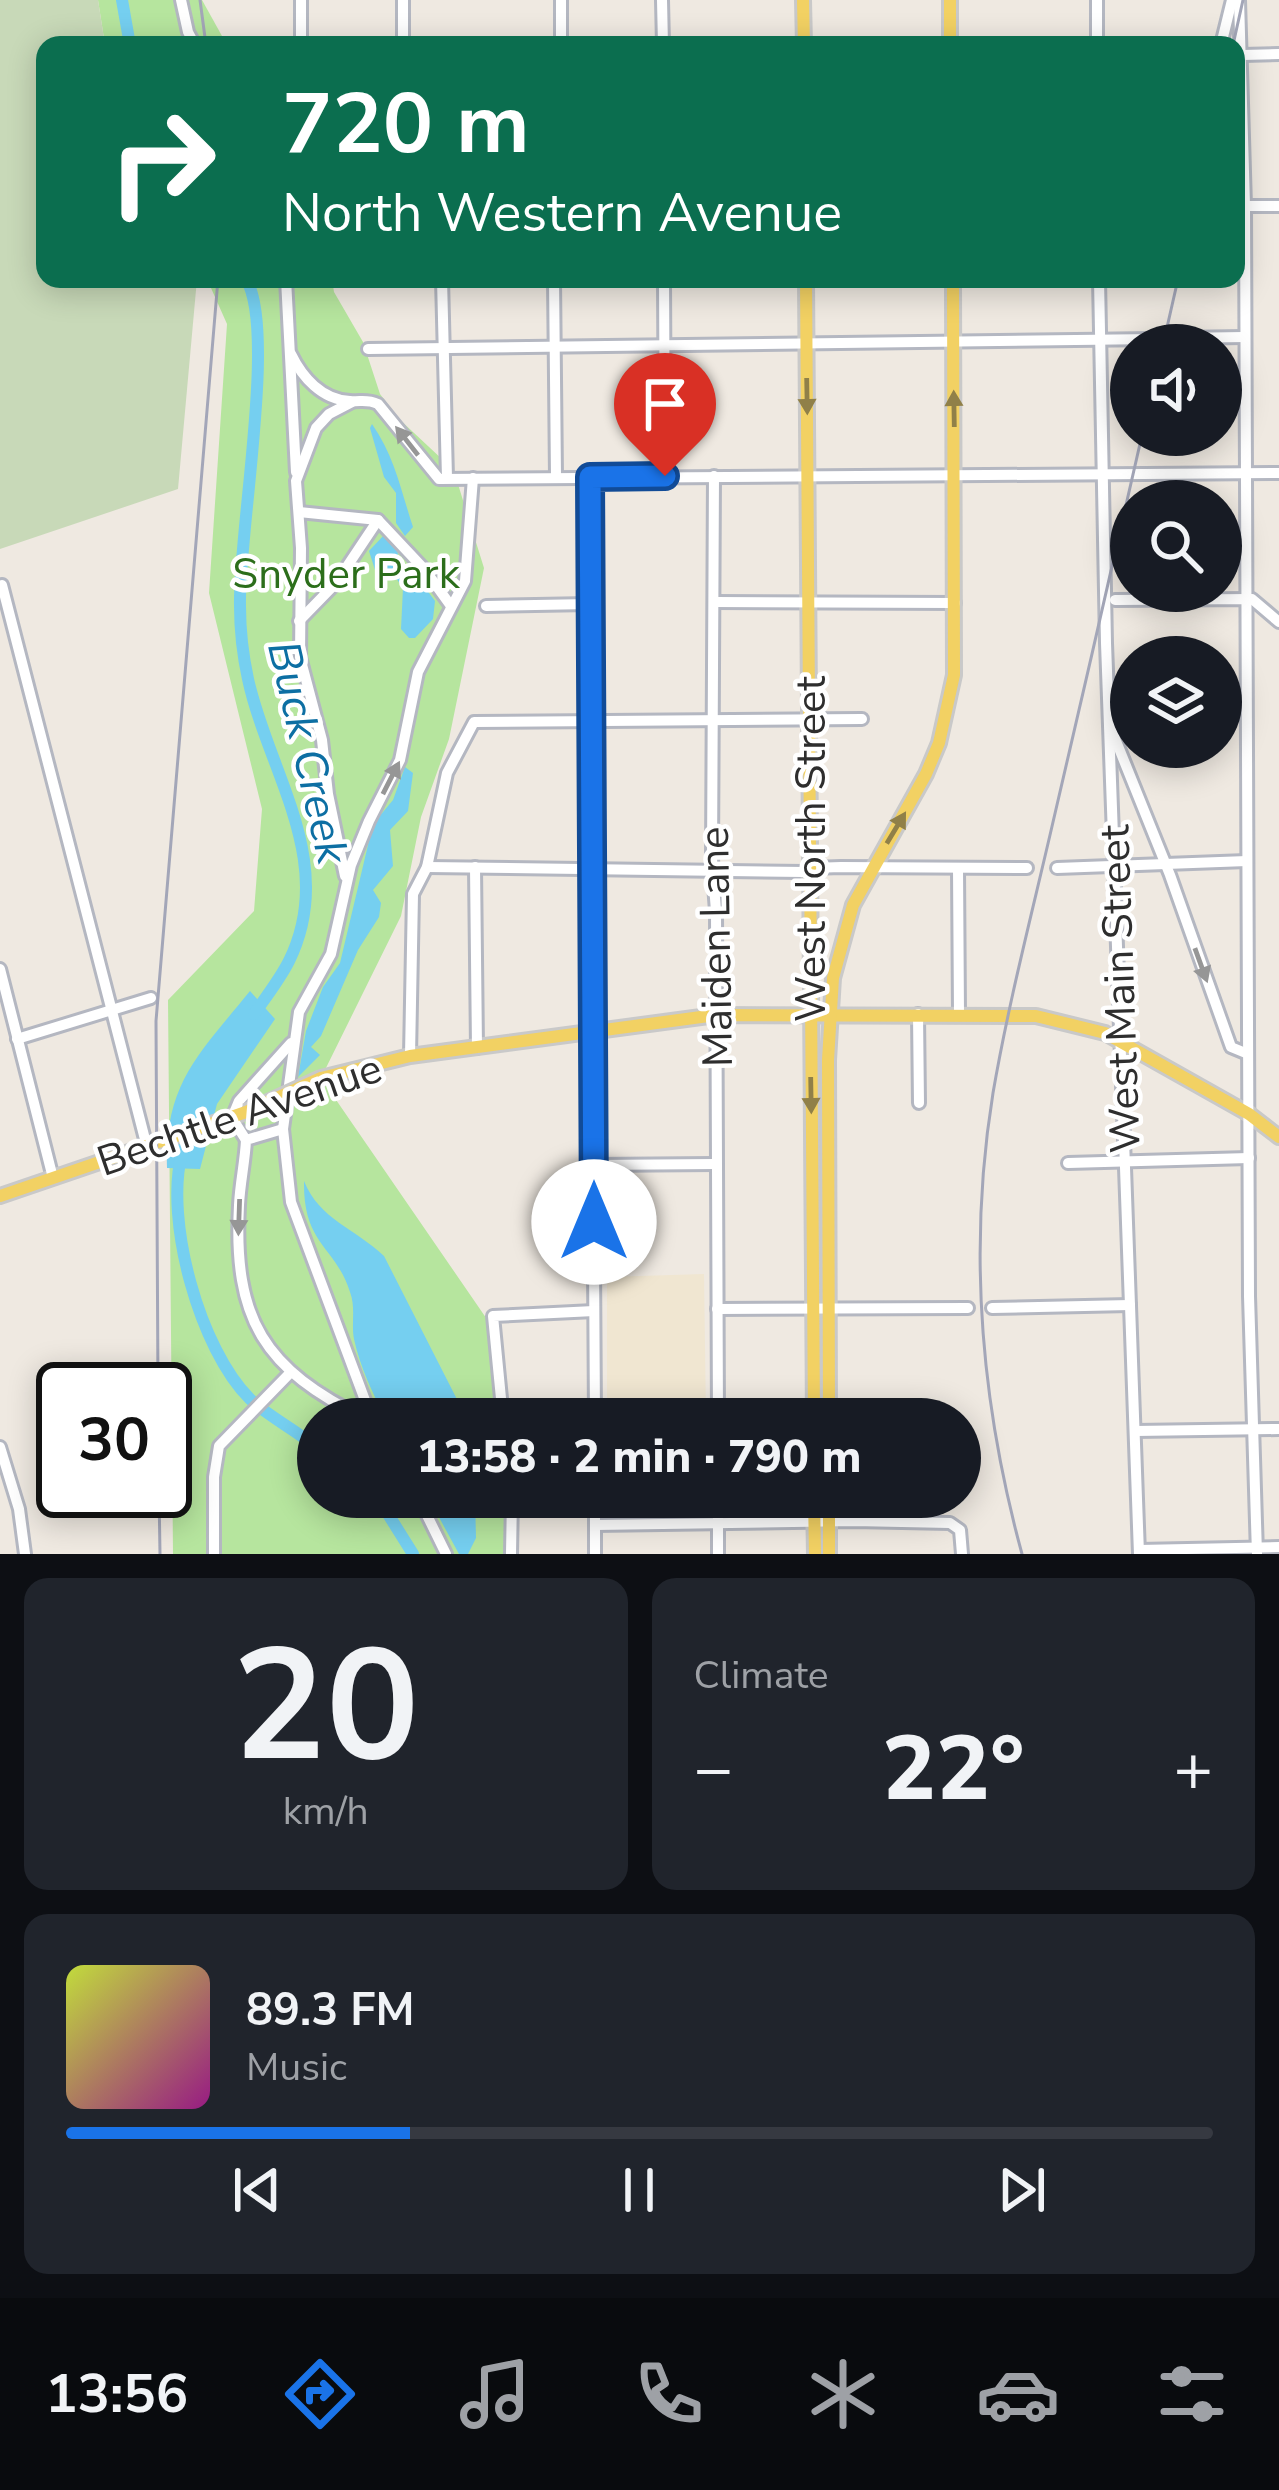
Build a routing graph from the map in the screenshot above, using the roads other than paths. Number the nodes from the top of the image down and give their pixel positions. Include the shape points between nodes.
1 (181, 0) edge
2 (301, 0) edge
3 (403, 0) edge
4 (561, 0) edge
5 (662, 0) edge
6 (803, 0) edge
7 (950, 0) edge
8 (1096, 0) edge
9 (1239, 0) edge
10 (192, 36) edge
11 (302, 36) edge
12 (403, 36) edge
13 (561, 36) edge
14 (663, 36) edge
15 (804, 36) edge
16 (950, 36) edge
17 (1097, 36) edge
18 (1225, 36) edge
19 (1239, 36) edge
20 (1279, 54) edge
21 (1245, 55) edge
22 (1245, 206) edge
23 (1279, 206) edge
24 (287, 288) edge
25 (442, 288) edge
26 (554, 288) edge
27 (664, 288) edge
28 (806, 288) edge
29 (952, 288) edge
30 (1099, 288) edge
31 (1243, 288) edge
32 (1242, 337) edge
33 (1245, 337) junction
34 (1099, 341) junction
35 (1110, 341) edge
36 (953, 343) junction
37 (806, 344) junction
38 (664, 346) junction
39 (555, 347) junction
40 (444, 348) junction
41 (368, 349) dead end
42 (291, 354) junction
43 (352, 402) junction
44 (1279, 472) edge
45 (1245, 473) junction
46 (955, 474) junction
47 (1101, 474) junction
48 (665, 476) junction
49 (714, 476) junction
50 (808, 476) junction
51 (556, 477) junction
52 (590, 477) junction
53 (447, 478) junction
54 (473, 478) junction
55 (296, 481) junction
56 (299, 512) junction
57 (378, 520) junction
58 (2, 585) edge
59 (1242, 598) edge
60 (1246, 598) junction
61 (715, 602) junction
62 (809, 602) junction
63 (956, 603) junction
64 (590, 604) junction
65 (452, 606) junction
66 (486, 606) dead end
67 (298, 622) junction
68 (1279, 622) edge
69 (862, 719) dead end
70 (810, 720) junction
71 (591, 721) junction
72 (712, 722) junction
73 (1108, 723) junction
74 (1247, 861) junction
75 (1166, 865) junction
76 (427, 867) junction
77 (475, 867) junction
78 (592, 867) junction
79 (873, 867) junction
80 (812, 868) junction
81 (958, 868) junction
82 (1027, 868) dead end
83 (1057, 868) dead end
84 (1114, 868) junction
85 (714, 871) junction
86 (346, 885) junction
87 (0, 969) edge
88 (151, 998) dead end
89 (110, 1010) junction
90 (811, 1014) junction
91 (959, 1014) junction
92 (829, 1015) junction
93 (918, 1015) junction
94 (716, 1016) junction
95 (594, 1032) junction
96 (17, 1039) junction
97 (293, 1040) junction
98 (1120, 1041) junction
99 (477, 1048) junction
100 (1249, 1054) junction
101 (410, 1056) junction
102 (920, 1103) dead end
103 (1249, 1114) junction
104 (232, 1117) junction
105 (283, 1129) junction
106 (1279, 1137) edge
107 (246, 1140) junction
108 (147, 1147) junction
109 (1249, 1158) junction
110 (1125, 1159) junction
111 (715, 1163) junction
112 (1068, 1163) dead end
113 (593, 1165) junction
114 (53, 1178) junction
115 (0, 1196) edge
116 (1130, 1305) junction
117 (820, 1308) junction
118 (968, 1308) dead end
119 (992, 1308) dead end
120 (718, 1309) junction
121 (594, 1311) junction
122 (290, 1373) junction
123 (323, 1398) edge
124 (362, 1398) edge
125 (501, 1398) edge
126 (595, 1398) edge
127 (718, 1398) edge
128 (815, 1398) edge
129 (827, 1398) edge
130 (1279, 1429) edge
131 (1252, 1430) junction
132 (1135, 1431) junction
133 (0, 1447) edge
134 (428, 1518) edge
135 (512, 1518) edge
136 (595, 1518) edge
137 (718, 1518) edge
138 (821, 1518) edge
139 (823, 1518) edge
140 (822, 1521) junction
141 (718, 1524) junction
142 (595, 1525) junction
143 (1279, 1547) edge
144 (1257, 1551) edge
145 (1139, 1552) edge
146 (25, 1554) edge
147 (214, 1554) edge
148 (446, 1554) edge
149 (512, 1554) edge
150 (596, 1554) edge
151 (718, 1554) edge
152 (815, 1554) edge
153 (829, 1554) edge
154 (962, 1554) edge

1 - 10 street
2 - 11 street
3 - 12 street
4 - 13 street
5 - 14 street
6 - 15 main road
7 - 16 main road
8 - 17 street
9 - 18 street
9 - 19 street
20 - 21 street
22 - 23 street
24 - 42 street
25 - 40 street
26 - 39 street
27 - 38 street
28 - 37 main road, West North Street
29 - 36 main road, West North Street
30 - 34 street, West Main Street
31 - 33 street
32 - 33 street
33 - 45 street
34 - 35 street
34 - 36 street
34 - 47 street, West Main Street
36 - 37 street
46 -> 36 main road, West North Street
37 - 38 street
37 -> 50 main road, West North Street
38 - 39 street
38 - 48 street
39 - 40 street
39 - 51 street
40 - 41 street
40 - 53 street
42 - 43 street via 317,389
42 - 55 street
53 -> 43 street via 430,473 378,404
43 - 55 street via 316,428
44 - 45 street
45 - 47 street
45 - 60 street
46 - 47 street
46 - 50 street
46 - 63 main road, West North Street
47 - 73 street, West Main Street
48 - 49 street
48 - 52 street
49 - 50 street
49 - 61 street, Maiden Lane
50 - 62 main road, West North Street
51 - 52 street
51 - 54 street
52 - 64 street
53 - 54 street
54 - 65 street via 469,566
55 - 56 street
56 - 57 street
56 - 67 street
57 - 65 street
57 - 67 street
58 - 89 street
59 - 60 street
60 - 68 street
60 - 74 street
61 - 62 street
61 - 72 street, Maiden Lane
62 - 63 street
62 - 70 main road, West North Street
79 -> 63 main road, West North Street via 941,737 954,675
64 - 66 street
64 - 71 street
86 -> 65 street via 400,760 418,672
67 - 86 street
69 - 70 street
70 - 72 street
70 - 80 main road, West North Street
71 - 72 street
71 - 76 street via 484,719 468,728 447,773
71 - 78 street
72 - 85 street, Maiden Lane
73 - 75 street
73 - 84 street, West Main Street
74 - 75 street
74 - 100 street
75 - 84 street
75 -> 100 street via 1231,1047
76 - 77 street
76 - 101 street via 412,905
77 - 78 street
77 - 99 street
78 - 85 street
78 - 95 street
79 - 80 street
79 - 81 street
79 - 92 main road, West North Street via 845,925
80 - 85 street
80 - 90 main road, West North Street
81 - 82 street
81 - 91 street
83 - 84 street
84 - 98 street, West Main Street
85 - 94 street, Maiden Lane
86 - 97 street via 332,954 303,1001
87 - 96 street
88 - 89 street
89 - 96 street
89 - 108 street
90 - 92 main road, Bechtle Avenue
90 - 94 main road, Bechtle Avenue
90 -> 117 main road, West North Street
91 - 93 main road, Bechtle Avenue
91 - 98 main road, Bechtle Avenue via 1036,1016
92 - 93 main road, Bechtle Avenue
92 - 117 main road, West North Street
93 - 102 street
94 - 95 main road, Bechtle Avenue
94 - 111 street, Maiden Lane
95 - 99 main road, Bechtle Avenue
95 - 113 street
96 - 114 street
97 - 104 street
97 - 105 street
98 - 103 main road, Bechtle Avenue
98 - 110 street, West Main Street
99 - 101 main road, Bechtle Avenue
100 - 103 street
101 - 104 main road, Bechtle Avenue, bridge via 321,1078
103 - 106 main road, Bechtle Avenue
103 - 109 street
104 - 107 street
104 - 108 main road, Bechtle Avenue
105 - 107 street
105 - 124 street via 292,1202
107 -> 122 street via 239,1242 245,1296 260,1335
108 - 114 main road, Bechtle Avenue
109 - 110 street
109 - 131 street
110 - 112 street
110 - 116 street, West Main Street
111 - 113 street
111 - 120 street, Maiden Lane
113 - 121 street
114 - 115 main road, Bechtle Avenue
116 - 119 street
116 - 132 street, West Main Street
117 - 118 street
117 - 120 street
117 - 128 main road, West North Street
117 - 129 main road, West North Street
120 - 127 street, Maiden Lane
121 - 125 street via 493,1316
121 - 126 street
122 - 123 street
122 - 147 street via 219,1446
130 - 131 street
131 - 132 street
131 - 144 street
132 - 145 street, West Main Street
133 - 146 street
134 - 148 street
135 - 149 street
136 - 142 street
137 - 141 street
138 - 140 main road
139 - 140 main road
140 - 141 street
140 - 152 main road
140 - 153 main road
140 - 154 street via 958,1526
141 - 142 street
141 - 151 street
142 - 150 street
143 - 144 street
144 - 145 street

